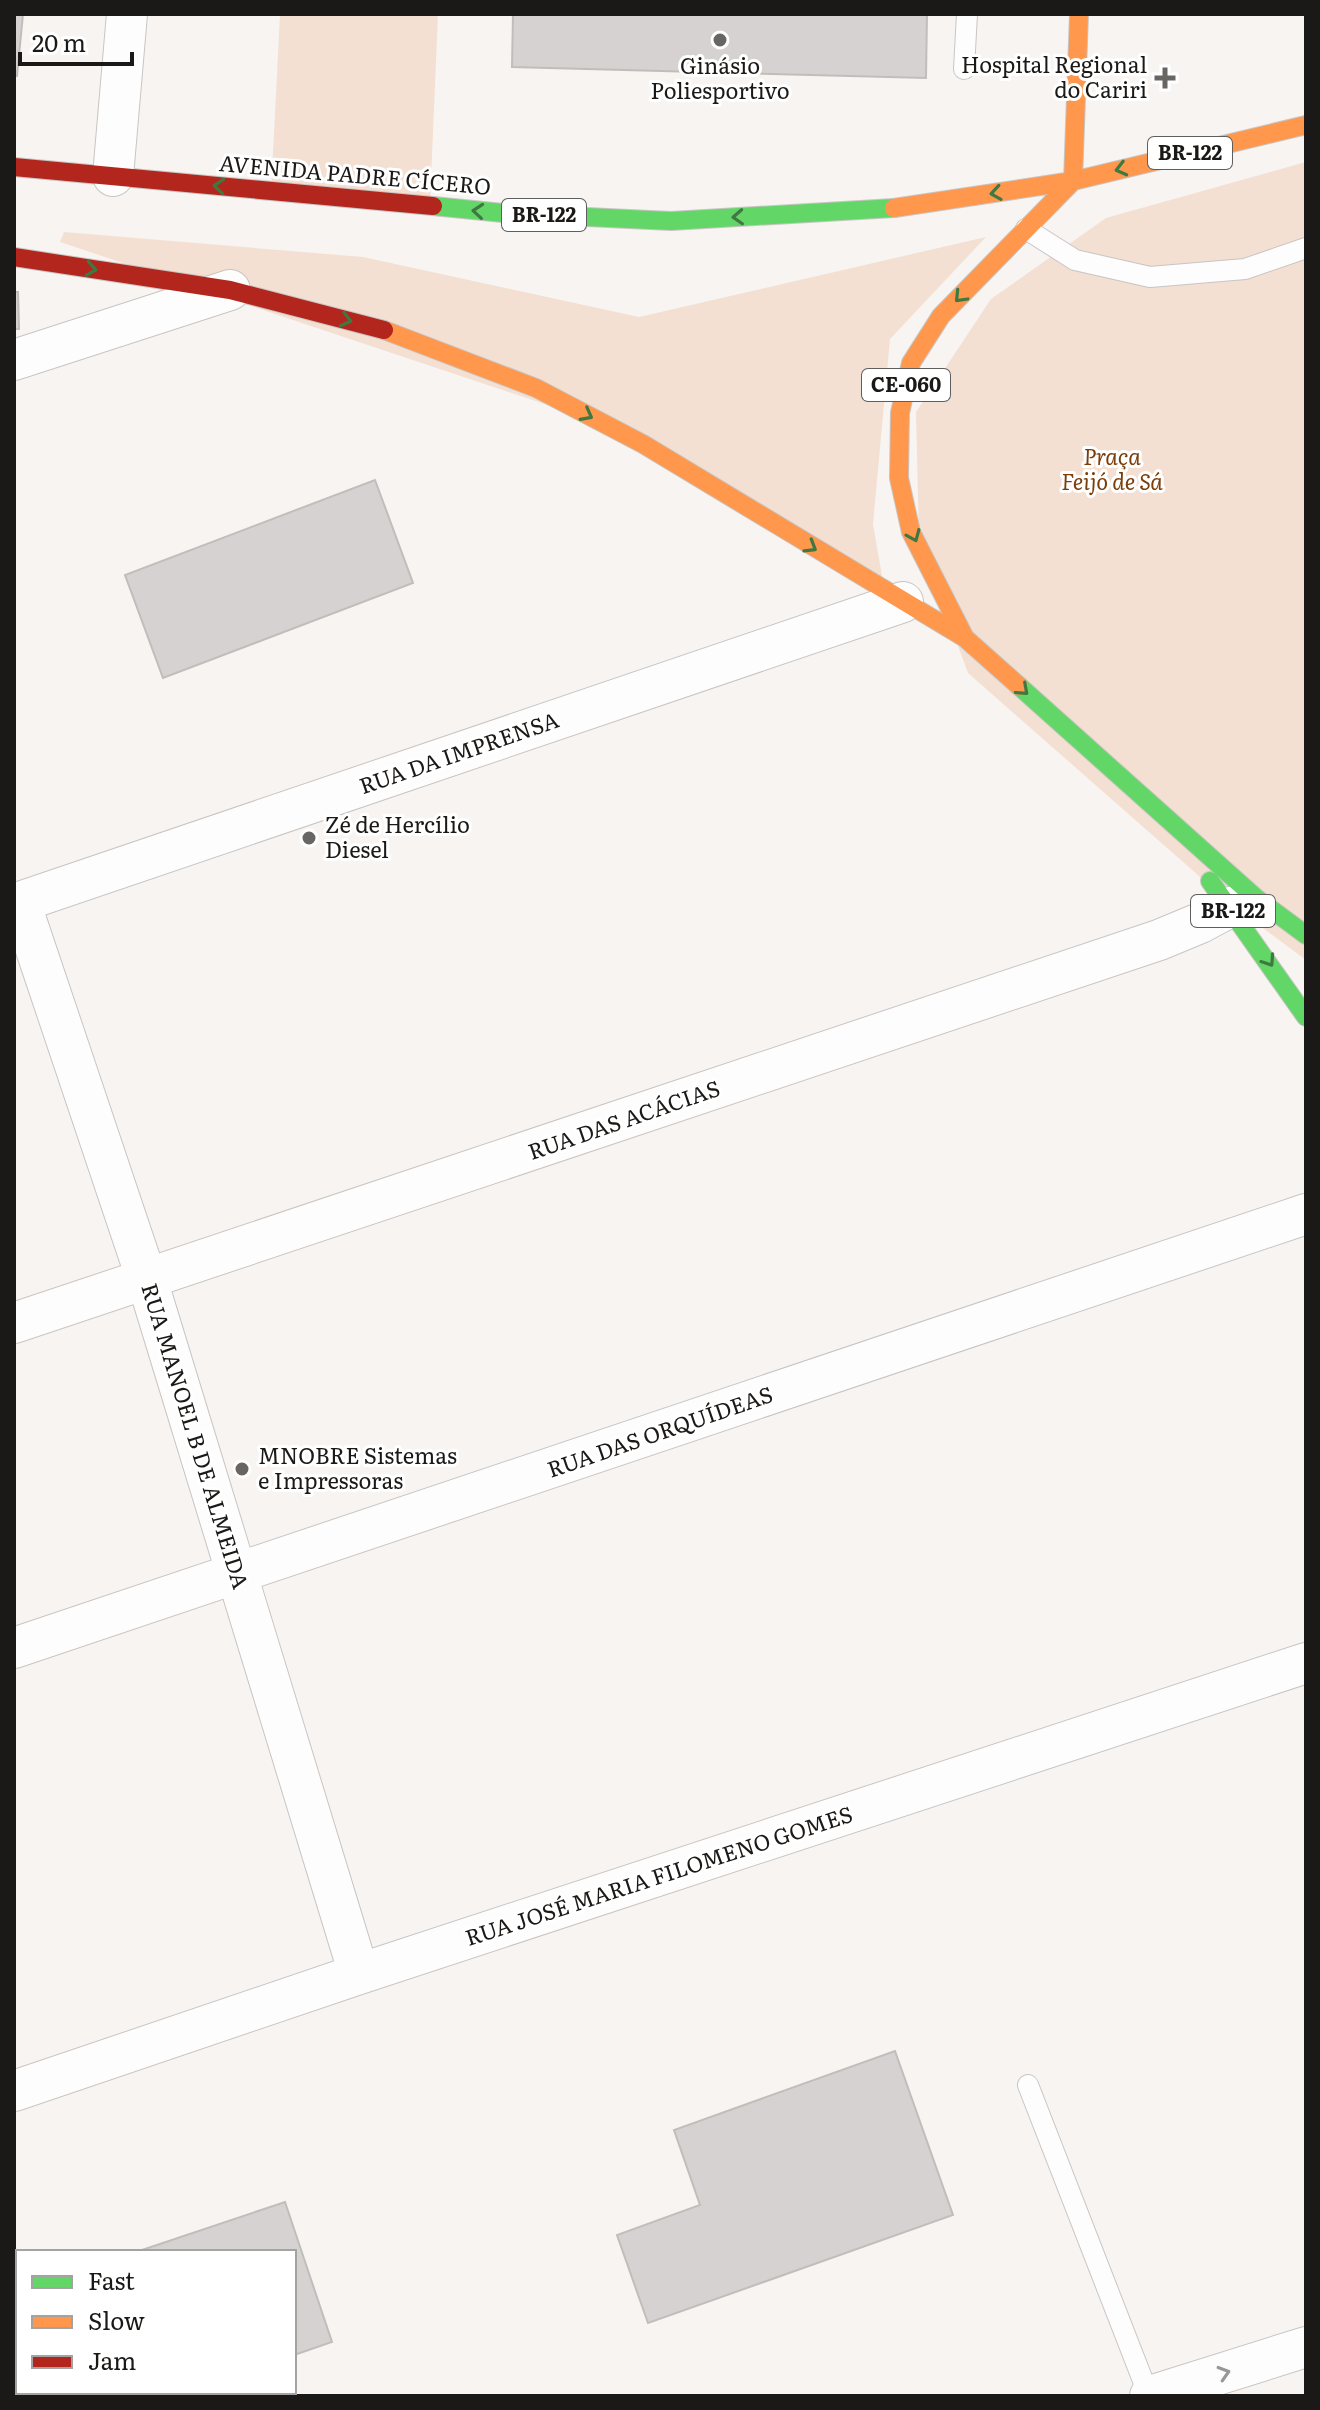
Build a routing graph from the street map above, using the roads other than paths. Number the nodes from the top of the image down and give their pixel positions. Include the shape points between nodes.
1 (127, 14) edge
2 (967, 14) edge
3 (1079, 14) edge
4 (964, 69) dead end
5 (1306, 125) edge
6 (14, 167) edge
7 (113, 176) junction
8 (1073, 181) junction
9 (1026, 229) junction
10 (1306, 248) edge
11 (14, 257) edge
12 (230, 290) junction
13 (14, 360) edge
14 (903, 602) junction
15 (965, 638) junction
16 (1155, 810) junction
17 (17, 903) edge
18 (1230, 907) junction
19 (1306, 935) edge
20 (1306, 1017) edge
21 (1306, 1214) edge
22 (147, 1280) junction
23 (14, 1323) edge
24 (237, 1574) junction
25 (14, 1648) edge
26 (1306, 1663) edge
27 (359, 1974) junction
28 (1028, 2085) dead end
29 (14, 2091) edge
30 (1306, 2347) edge
31 (1150, 2396) edge

1 - 7 street
2 - 4 lane
3 - 8 main road
5 -> 8 main road, BR-122
6 - 7 main road, AVENIDA PADRE CÍCERO / BR-122
8 -> 7 main road, AVENIDA PADRE CÍCERO / BR-122 via 888,209 671,221 503,213
8 - 9 main road, CE-060
9 - 10 lane via 1075,260 1150,277 1245,269
9 -> 15 main road, CE-060 via 941,316 911,363 900,413 899,478 911,532
11 -> 12 main road, BR-122
12 - 13 street
12 -> 14 main road, BR-122 via 378,328 536,388 643,444
14 - 15 main road, BR-122
14 - 17 street, RUA DA IMPRENSA
15 -> 16 main road, BR-122
16 - 18 main road, BR-122
16 - 19 main road
17 - 22 street, RUA MANOEL B DE ALMEIDA
18 -> 20 main road, BR-122
18 - 22 street, RUA DAS ACÁCIAS via 1159,940
21 - 24 street, RUA DAS ORQUÍDEAS
22 - 23 street, RUA DAS ACÁCIAS
22 - 24 street, RUA MANOEL B DE ALMEIDA
24 - 25 street, RUA DAS ORQUÍDEAS
24 - 27 street, RUA MANOEL B DE ALMEIDA
26 - 27 street, RUA JOSÉ MARIA FILOMENO GOMES
27 - 29 street, RUA JOSÉ MARIA FILOMENO GOMES
28 - 31 lane
31 -> 30 street

